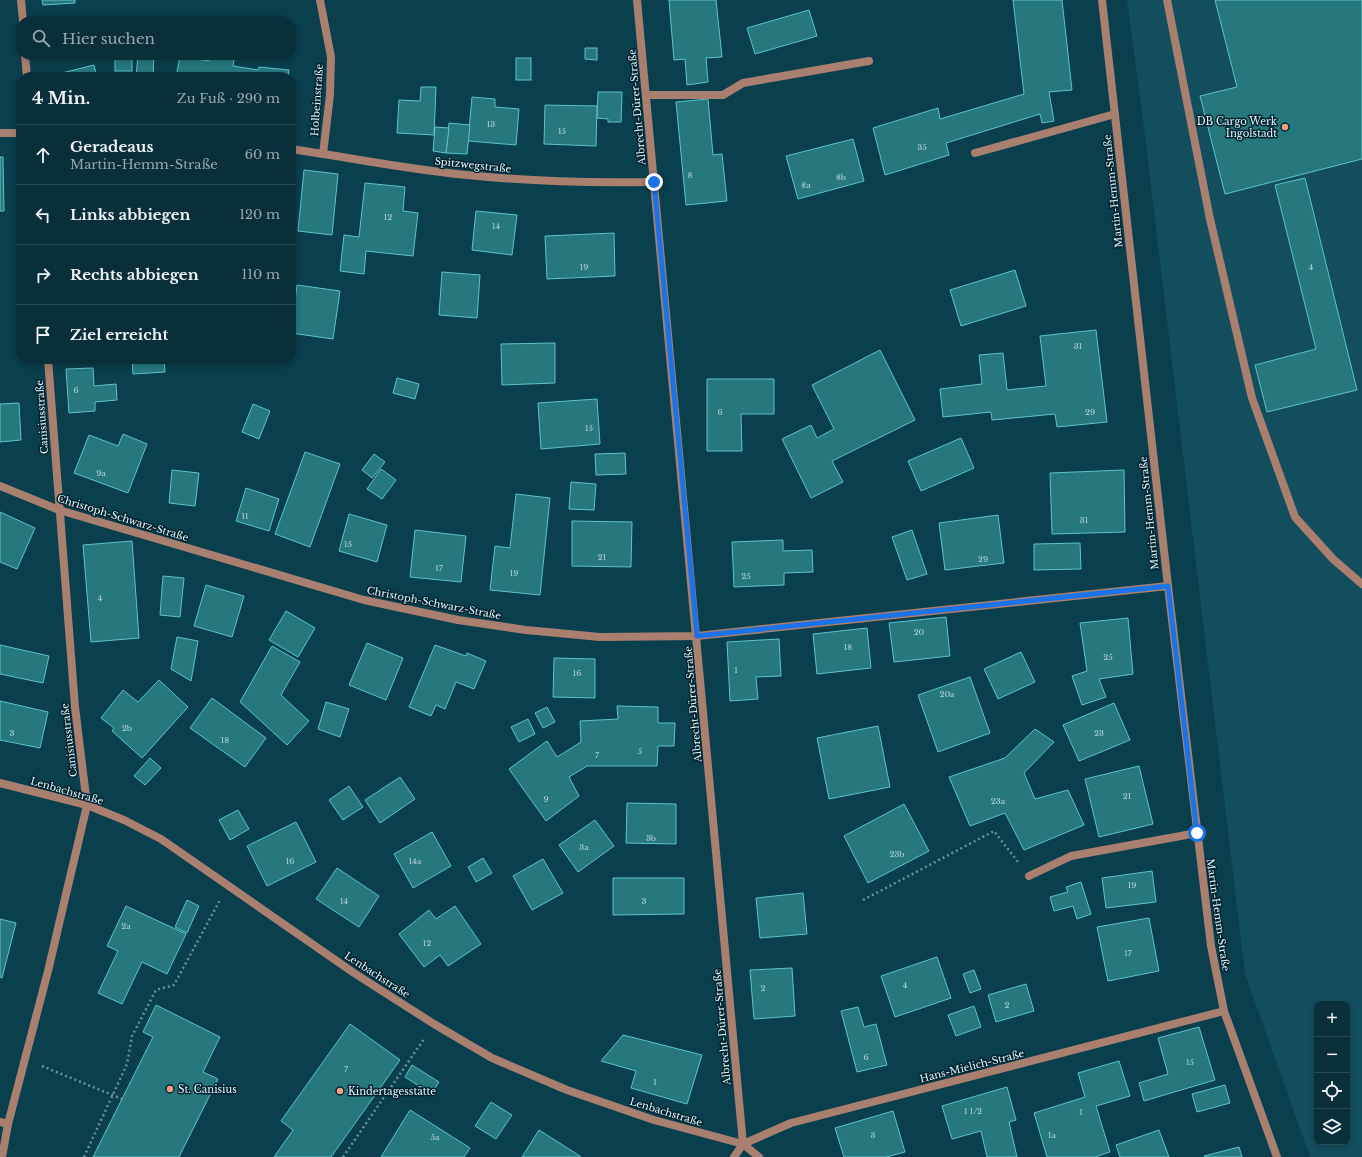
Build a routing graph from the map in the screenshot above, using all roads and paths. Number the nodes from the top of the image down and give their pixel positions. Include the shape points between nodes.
1 (21, 0) edge
2 (320, 0) edge
3 (637, 0) edge
4 (1102, 0) edge
5 (1167, 0) edge
6 (23, 16) edge
7 (25, 60) edge
8 (869, 61) dead end
9 (27, 72) edge
10 (646, 95) junction
11 (1115, 114) junction
12 (0, 133) edge
13 (16, 133) edge
14 (296, 150) edge
15 (975, 153) dead end
16 (323, 154) junction
17 (654, 182) junction
18 (48, 364) edge
19 (0, 486) edge
20 (59, 510) junction
21 (1362, 584) edge
22 (1168, 586) junction
23 (697, 636) junction
24 (0, 783) edge
25 (87, 805) junction
26 (1197, 833) junction
27 (1029, 876) joint
28 (228, 886) junction
29 (863, 900) dead end
30 (1224, 1011) junction
31 (434, 1024) junction
32 (25, 1059) junction
33 (113, 1096) junction
34 (122, 1099) dead end
35 (4, 1123) edge
36 (743, 1144) junction
37 (2, 1157) edge
38 (84, 1157) edge
39 (343, 1157) edge
40 (734, 1157) edge
41 (759, 1157) edge
42 (1277, 1157) edge

1 - 6 street
2 - 16 street, Holbeinstraße via 331,57 330,95
3 - 10 street, Albrecht-Dürer-Straße
4 - 11 street, Martin-Hemm-Straße
5 - 21 street via 1210,219 1252,398 1295,517 1333,559
7 - 9 street
8 - 10 street via 743,83 723,95
10 - 17 street, Albrecht-Dürer-Straße
11 - 15 street
11 - 22 street, Martin-Hemm-Straße
12 - 13 street
14 - 16 street, Spitzwegstraße
16 - 17 street, Spitzwegstraße via 398,167 477,176 573,183
17 - 23 street, Albrecht-Dürer-Straße
18 - 20 street, Canisiusstraße
19 - 20 street, Christoph-Schwarz-Straße
20 - 23 street, Christoph-Schwarz-Straße via 364,600 458,620 600,637
20 - 25 street, Canisiusstraße via 75,707
22 - 23 street, Christoph-Schwarz-Straße
22 - 26 street, Martin-Hemm-Straße
23 - 36 street, Albrecht-Dürer-Straße
24 - 25 street, Lenbachstraße
25 - 28 street, Lenbachstraße via 161,839
25 - 32 street, Canisiusstraße
26 - 27 street via 1071,856
26 - 30 street, Martin-Hemm-Straße via 1211,946
27 - 29 path via 994,831
28 - 31 street, Lenbachstraße via 354,973
28 - 33 path via 174,985 156,990 132,1036 127,1064
30 - 36 street, Hans-Mielich-Straße via 791,1123
30 - 42 street, Martin-Hemm-Straße
31 - 36 street, Lenbachstraße via 492,1058 567,1090 654,1120
31 - 39 path
32 - 33 path
32 - 35 street, Canisiusstraße
33 - 34 path
33 - 38 path
35 - 37 street, Canisiusstraße
36 - 40 street
36 - 41 street, Lenbachstraße

